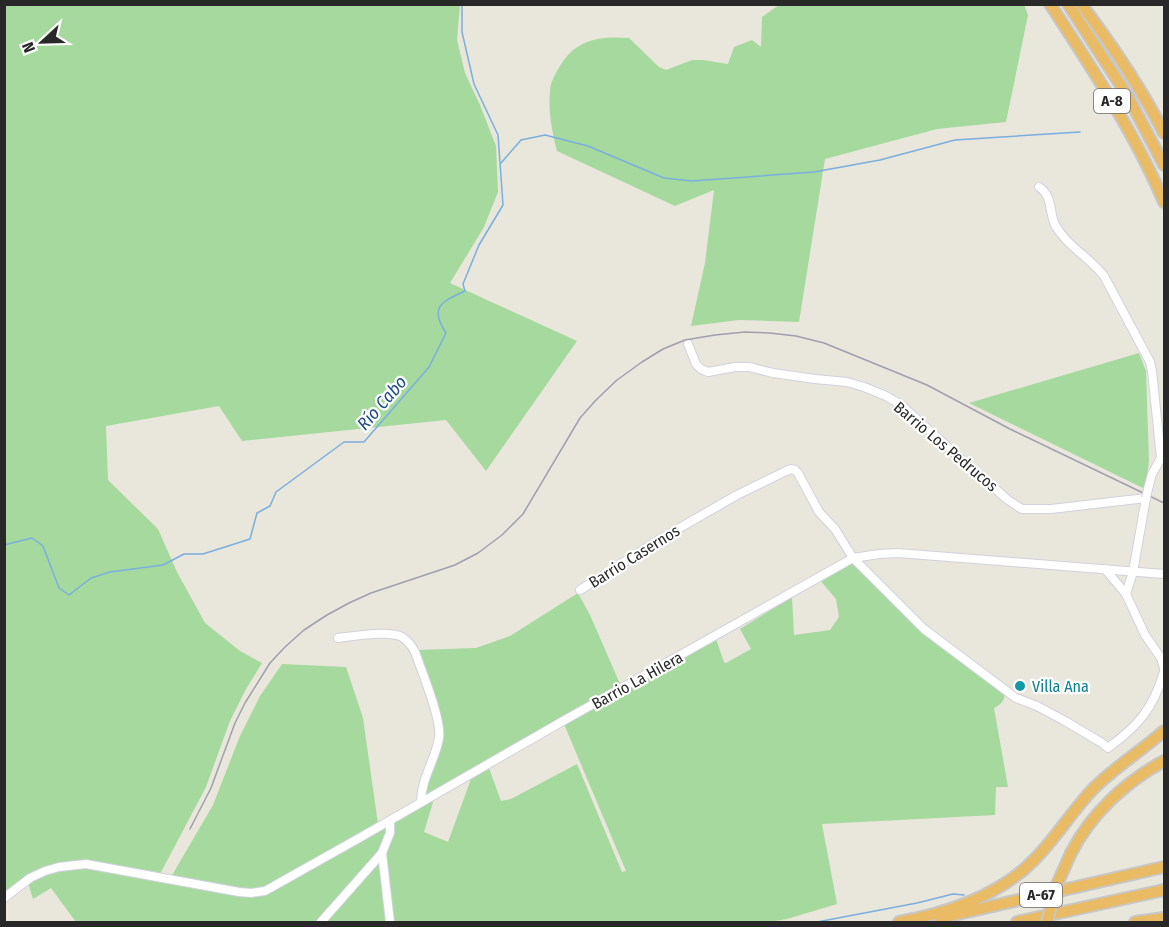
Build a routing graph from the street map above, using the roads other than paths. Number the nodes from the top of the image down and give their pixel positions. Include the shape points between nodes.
1 (1050, 4) edge
2 (1068, 4) edge
3 (1081, 4) edge
4 (1164, 133) edge
5 (1141, 154) junction
6 (1164, 165) edge
7 (1039, 187) dead end
8 (1164, 202) edge
9 (1164, 210) edge
10 (688, 344) dead end
11 (1146, 498) junction
12 (853, 558) junction
13 (1105, 569) junction
14 (1133, 572) junction
15 (1164, 574) edge
16 (580, 590) dead end
17 (1126, 594) junction
18 (338, 638) dead end
19 (1164, 670) edge
20 (1164, 731) edge
21 (1164, 761) edge
22 (421, 802) junction
23 (390, 821) junction
24 (382, 853) junction
25 (1164, 867) edge
26 (1164, 890) edge
27 (4, 898) edge
28 (1164, 920) edge
29 (321, 922) edge
30 (390, 922) edge
31 (899, 922) edge
32 (918, 922) edge
33 (1017, 922) edge
34 (1047, 922) edge
35 (1135, 922) edge
36 (1159, 922) edge

1 - 5 highway, A-8
2 - 6 highway, A-8 via 1127,95
3 - 4 highway via 1139,87
5 - 8 highway, A-8
5 - 9 highway
7 - 11 street, bridge via 1047,194 1053,220 1062,234 1104,276 1150,362 1161,458
10 - 11 street, Barrio Los Pedrucos via 696,364 708,372 749,367 847,382 886,396 1022,509
11 - 14 street
12 - 13 street, Barrio La Hilera via 898,554
12 - 16 street, Barrio Casernos via 819,512 795,470 784,471 662,538
12 - 19 street via 941,643 1016,698 1065,721 1108,748 1144,716
12 - 22 street, Barrio La Hilera
13 - 14 street, Barrio La Hilera
13 - 17 street
14 - 15 street, Barrio La Hilera
14 - 17 street
17 - 19 street
18 - 22 street via 391,634 405,639 415,652 440,727
20 - 31 highway via 1096,787 1040,853 1008,882 962,905
21 - 34 highway, bridge via 1113,797 1088,826 1055,888
22 - 23 street, Barrio La Hilera
23 - 24 street
23 - 27 street, Barrio La Hilera via 258,892 239,892 86,864 45,871
24 - 29 street
24 - 30 street
25 - 32 highway, A-67
26 - 33 highway, A-67
28 - 35 highway
28 - 36 highway

